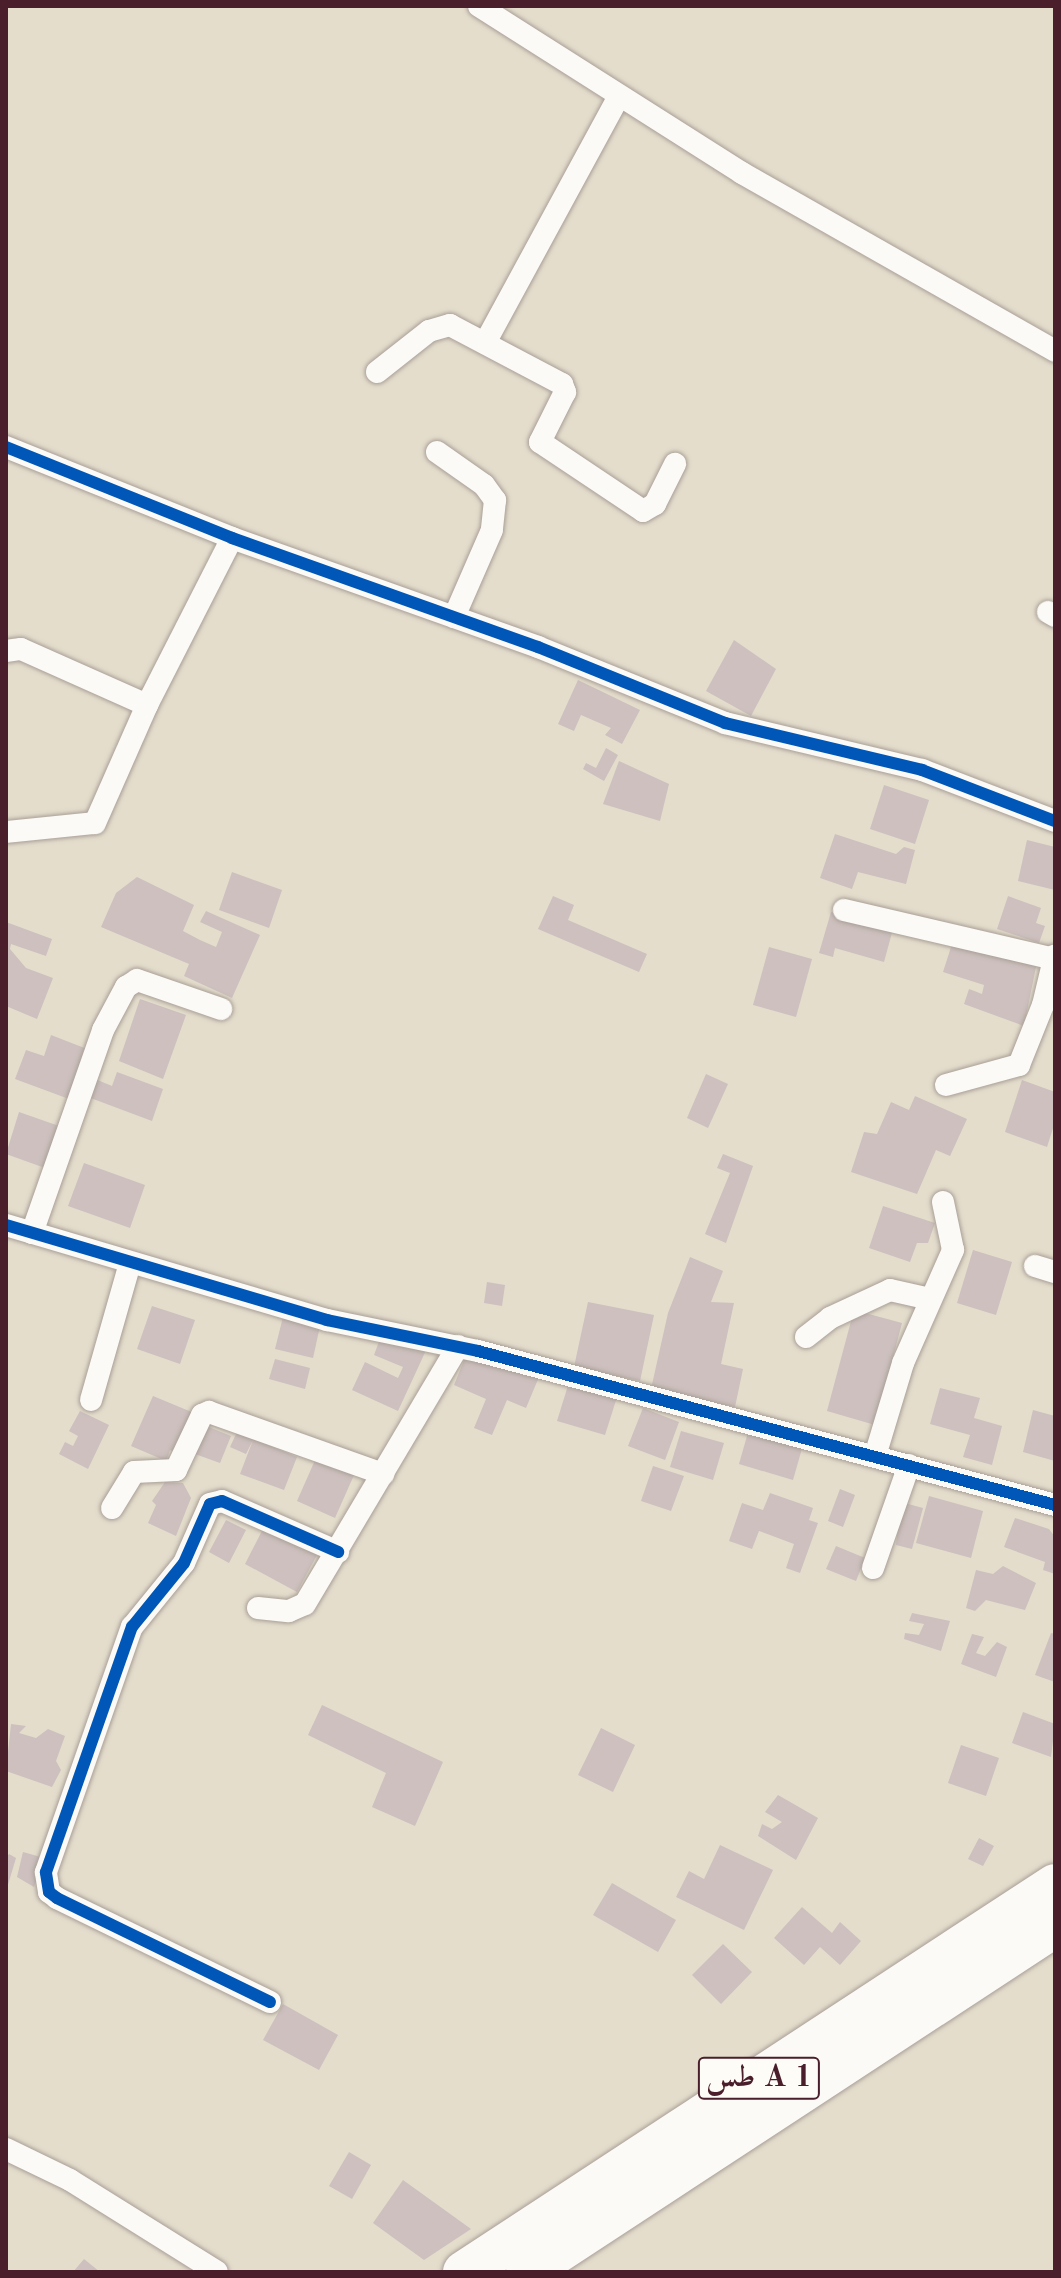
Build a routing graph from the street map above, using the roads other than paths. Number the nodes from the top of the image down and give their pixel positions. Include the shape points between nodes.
1 (479, 6) edge
2 (619, 96) junction
3 (485, 343) junction
4 (1055, 351) edge
5 (377, 372) dead end
6 (6, 447) edge
7 (437, 452) dead end
8 (675, 464) dead end
9 (232, 538) junction
10 (454, 617) junction
11 (6, 651) edge
12 (147, 705) junction
13 (1055, 821) edge
14 (6, 832) edge
15 (844, 910) dead end
16 (1054, 957) edge
17 (221, 1009) dead end
18 (946, 1085) dead end
19 (943, 1202) dead end
20 (6, 1225) edge
21 (32, 1233) junction
22 (130, 1263) junction
23 (930, 1299) junction
24 (806, 1337) dead end
25 (458, 1346) junction
26 (91, 1400) dead end
27 (875, 1456) junction
28 (909, 1465) junction
29 (383, 1474) junction
30 (1055, 1505) edge
31 (112, 1508) dead end
32 (338, 1552) junction
33 (873, 1568) dead end
34 (258, 1608) dead end
35 (1055, 1885) edge
36 (1055, 1926) edge
37 (270, 2002) dead end
38 (6, 2149) edge
39 (217, 2272) edge
40 (464, 2272) edge
41 (527, 2272) edge

1 - 2 street
2 - 3 street
2 - 4 street via 742,173
3 - 5 street via 443,325
3 - 8 street via 562,384 563,397 540,434 544,447 643,511 655,504
6 - 9 street
7 - 10 street via 484,485 495,500 492,530
9 - 10 street
9 - 12 street
10 - 13 street via 725,723 922,770
11 - 12 street via 21,649
12 - 14 street via 95,823
15 - 16 street
16 - 18 street via 1019,1065
17 - 21 street via 137,980 126,987 103,1030
19 - 23 street via 953,1250
20 - 21 street
21 - 22 street
22 - 25 street via 327,1320
22 - 26 street
23 - 24 street via 890,1290 830,1318
23 - 27 street via 903,1363
25 - 27 street
25 - 29 street
27 - 28 street
28 - 30 street
28 - 33 street
29 - 31 street via 209,1412 202,1415 176,1470 134,1472
29 - 32 street
32 - 34 street via 298,1609
32 - 37 street via 222,1501 210,1504 184,1563 132,1627 46,1872 49,1892 57,1898
35 - 40 highway, طس A 1
36 - 41 highway, طس A 1
38 - 39 street via 70,2180

